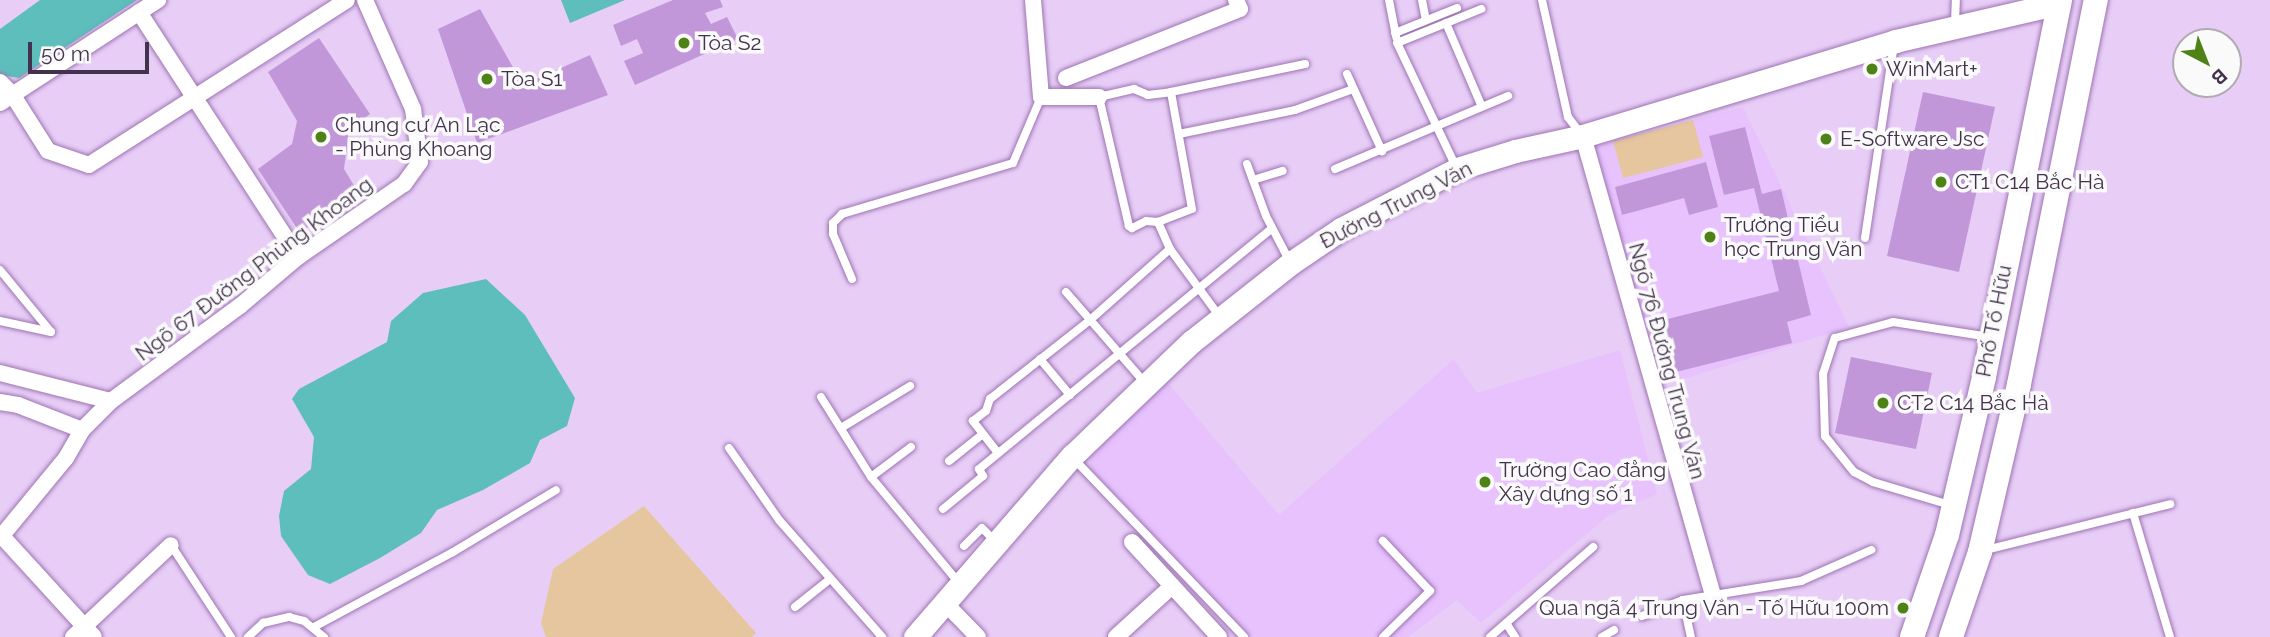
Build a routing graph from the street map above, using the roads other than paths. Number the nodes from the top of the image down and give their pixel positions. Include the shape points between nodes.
1 (158, 0) edge
2 (347, 0) edge
3 (365, 0) edge
4 (1033, 0) edge
5 (1236, 0) edge
6 (1389, 0) edge
7 (1422, 0) edge
8 (1542, 0) edge
9 (1956, 0) edge
10 (2100, 1) edge
11 (2059, 2) edge
12 (1457, 8) dead end
13 (1481, 9) dead end
14 (139, 12) junction
15 (1426, 20) junction
16 (1446, 23) junction
17 (1955, 27) junction
18 (1395, 33) junction
19 (1895, 41) junction
20 (1397, 43) junction
21 (1305, 64) dead end
22 (1347, 75) dead end
23 (1066, 78) dead end
24 (0, 82) edge
25 (1353, 89) junction
26 (1171, 92) junction
27 (1508, 96) dead end
28 (1041, 97) junction
29 (1099, 97) junction
30 (6, 99) edge
31 (193, 99) junction
32 (1482, 107) junction
33 (1437, 127) junction
34 (1179, 134) junction
35 (1583, 136) junction
36 (1382, 151) junction
37 (1247, 164) dead end
38 (1335, 169) dead end
39 (1457, 169) junction
40 (1283, 171) dead end
41 (1253, 180) junction
42 (1158, 222) junction
43 (1272, 228) junction
44 (1865, 238) dead end
45 (1170, 249) junction
46 (298, 257) junction
47 (1291, 263) junction
48 (0, 270) edge
49 (852, 279) dead end
50 (1197, 287) junction
51 (1066, 292) dead end
52 (1220, 317) junction
53 (1090, 320) junction
54 (0, 321) edge
55 (1990, 337) junction
56 (1120, 354) junction
57 (1040, 359) junction
58 (0, 373) edge
59 (1984, 377) junction
60 (2019, 384) junction
61 (1147, 385) junction
62 (910, 386) dead end
63 (1070, 395) junction
64 (821, 397) dead end
65 (111, 401) junction
66 (0, 402) edge
67 (841, 428) junction
68 (82, 430) junction
69 (983, 434) junction
70 (911, 447) dead end
71 (729, 448) dead end
72 (998, 453) junction
73 (1072, 456) junction
74 (949, 461) dead end
75 (871, 477) junction
76 (556, 490) dead end
77 (2170, 503) dead end
78 (1953, 506) junction
79 (943, 509) dead end
80 (2133, 513) junction
81 (1, 536) edge
82 (995, 541) junction
83 (1383, 541) dead end
84 (1132, 542) dead end
85 (171, 545) joint
86 (964, 546) dead end
87 (1593, 547) dead end
88 (1871, 550) dead end
89 (1980, 552) junction
90 (829, 580) junction
91 (959, 583) junction
92 (1172, 586) junction
93 (1713, 596) junction
94 (1683, 600) junction
95 (946, 604) junction
96 (796, 607) dead end
97 (1642, 616) dead end
98 (1506, 623) junction
99 (314, 627) junction
100 (1614, 630) dead end
101 (84, 634) edge
102 (232, 637) edge
103 (248, 637) edge
104 (324, 637) edge
105 (882, 637) edge
106 (915, 637) edge
107 (978, 637) edge
108 (1116, 637) edge
109 (1219, 637) edge
110 (1244, 637) edge
111 (1383, 637) edge
112 (1490, 637) edge
113 (1515, 637) edge
114 (1602, 637) edge
115 (1691, 637) edge
116 (1912, 637) edge
117 (1951, 637) edge
118 (2170, 637) edge

1 - 14 street
2 - 31 street
3 - 46 street, Ngõ 67 Đường Phùng Khoang via 413,109 420,162 404,184
4 - 28 street
5 - 23 street via 1240,9
6 - 18 lane
7 - 15 lane
8 - 35 lane via 1569,117
9 - 17 lane
10 - 11 main road
10 - 60 main road, Phố Tố Hữu
11 - 17 street, Đường Trung Văn
11 - 55 main road, Phố Tố Hữu
12 - 15 lane
13 - 16 lane
14 - 30 street
14 - 31 street
15 - 18 lane
16 - 20 lane
16 - 32 lane
17 - 19 street, Đường Trung Văn
18 - 20 lane
19 - 35 street, Đường Trung Văn
19 - 44 lane
20 - 33 lane
21 - 26 lane
22 - 25 lane
24 - 30 street
25 - 34 lane via 1295,110
25 - 36 lane
26 - 29 lane via 1148,95 1134,89
26 - 34 lane
27 - 32 lane
28 - 29 street
28 - 49 lane via 1013,163 842,214 833,223 833,234
29 - 42 lane via 1128,224 1132,228 1146,221
30 - 31 street via 48,151 89,165
31 - 46 street
32 - 33 lane
33 - 36 lane
33 - 39 lane
34 - 42 lane via 1192,209
35 - 39 street, Đường Trung Văn
35 - 93 street, Ngõ 76 Đường Trung Văn
36 - 38 lane
37 - 41 lane
39 - 47 street, Đường Trung Văn via 1341,229
40 - 41 lane
41 - 43 lane
42 - 45 lane
43 - 47 lane
43 - 50 lane
45 - 50 lane
45 - 53 lane
46 - 65 street, Ngõ 67 Đường Phùng Khoang
47 - 52 street, Đường Trung Văn
48 - 54 lane via 51,332
50 - 52 lane
50 - 56 lane
51 - 53 lane
52 - 61 street, Đường Trung Văn
53 - 56 lane
53 - 57 lane
55 - 59 main road, Phố Tố Hữu
55 - 78 lane via 1893,322 1835,338 1823,374 1825,436 1854,472
56 - 61 lane
56 - 63 lane
57 - 63 lane
57 - 69 lane via 990,399 986,411 973,421
58 - 65 street
59 - 60 main road via 1999,384
59 - 78 main road, Phố Tố Hữu
60 - 89 main road, Phố Tố Hữu
61 - 73 street, Đường Trung Văn
62 - 67 lane
63 - 72 lane
64 - 67 lane
65 - 68 street, Ngõ 67 Đường Phùng Khoang
66 - 68 street
67 - 75 lane
68 - 81 street, Ngõ 67 Đường Phùng Khoang via 66,458
69 - 72 lane
69 - 74 lane
70 - 75 lane
71 - 90 lane via 779,520
72 - 79 lane via 979,469 983,476
73 - 82 street, Đường Trung Văn
73 - 110 lane
75 - 91 lane
76 - 99 lane
77 - 80 lane
78 - 116 main road, Phố Tố Hữu
80 - 89 lane
80 - 118 lane
81 - 101 street
82 - 86 lane via 982,528
82 - 91 street, Đường Trung Văn
83 - 111 lane via 1430,591
84 - 92 street
85 - 101 street
85 - 102 lane
87 - 98 lane
88 - 93 lane via 1801,581
89 - 117 main road, Phố Tố Hữu
90 - 96 lane
90 - 105 lane
91 - 95 street, Đường Trung Văn
92 - 108 street
92 - 109 street
93 - 94 lane
94 - 97 lane
94 - 115 lane
95 - 106 street, Đường Trung Văn
95 - 107 street
98 - 112 lane
98 - 113 lane
99 - 103 lane via 289,617 278,618 263,623
99 - 104 lane
100 - 114 lane

